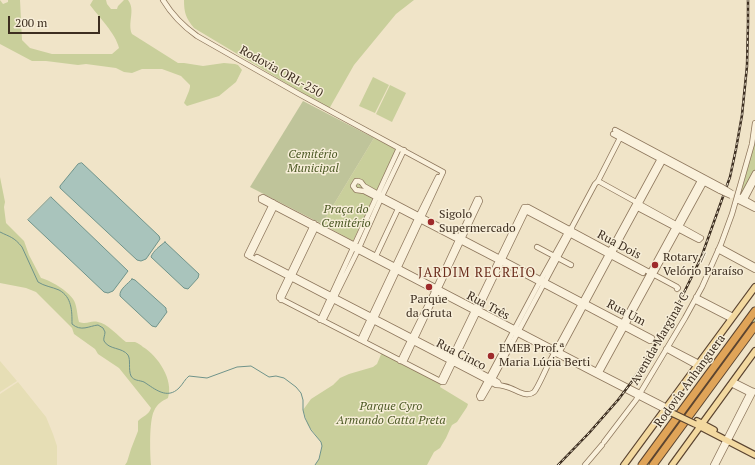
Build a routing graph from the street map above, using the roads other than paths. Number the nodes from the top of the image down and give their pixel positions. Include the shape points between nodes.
1 (163, 0) edge
2 (755, 123) edge
3 (614, 132) dead end
4 (623, 137) junction
5 (754, 140) edge
6 (401, 149) junction
7 (663, 158) junction
8 (755, 173) edge
9 (703, 180) junction
10 (755, 180) edge
11 (598, 181) junction
12 (379, 197) junction
13 (741, 199) junction
14 (637, 205) junction
15 (755, 205) edge
16 (398, 209) junction
17 (755, 209) edge
18 (419, 218) junction
19 (314, 225) junction
20 (678, 227) junction
21 (570, 231) junction
22 (696, 236) dead end
23 (461, 239) junction
24 (356, 247) junction
25 (537, 247) dead end
26 (719, 248) junction
27 (610, 253) junction
28 (249, 254) joint
29 (375, 257) junction
30 (556, 257) junction
31 (500, 260) junction
32 (571, 265) dead end
33 (755, 266) edge
34 (396, 268) junction
35 (755, 270) edge
36 (651, 275) junction
37 (290, 276) junction
38 (542, 282) junction
39 (755, 287) edge
40 (437, 289) junction
41 (332, 298) junction
42 (696, 298) junction
43 (583, 304) junction
44 (476, 310) junction
45 (755, 310) edge
46 (732, 318) junction
47 (373, 319) junction
48 (322, 320) junction
49 (624, 325) junction
50 (755, 326) edge
51 (516, 331) junction
52 (413, 339) junction
53 (362, 341) junction
54 (667, 348) junction
55 (755, 351) edge
56 (557, 352) junction
57 (453, 360) junction
58 (402, 362) junction
59 (698, 364) junction
60 (597, 373) junction
61 (490, 379) junction
62 (732, 382) junction
63 (753, 393) edge
64 (639, 395) junction
65 (669, 409) junction
66 (698, 424) junction
67 (728, 439) junction
68 (755, 451) edge
69 (755, 455) edge
70 (715, 464) edge
71 (585, 465) edge
72 (624, 465) edge
73 (642, 465) edge
74 (654, 465) edge
75 (672, 465) edge

1 - 6 street, Rodovia ORL-250 via 179,21 197,36
2 - 5 street, Avenida Marginal C
3 - 4 street
4 - 7 street
4 - 11 street
5 - 13 street, Avenida Marginal C
6 - 12 street
6 - 18 street via 443,173
7 - 9 street
7 - 14 street
8 - 13 street
9 - 13 street, bridge
9 - 20 street
10 - 13 street
11 - 14 street
11 - 21 street
12 - 12 street, Rua Um via 360,181 354,183 356,190
12 - 16 street, Rua Um
12 - 18 street, Rua Um
12 - 24 street
13 - 15 street
13 - 17 street
13 - 26 street, Avenida Marginal C via 732,214
14 - 20 street
14 - 27 street
16 - 18 street, Rua Um
16 - 29 street
18 - 23 street, Rua Um
18 - 34 street
19 - 24 street, Rua Três
19 - 28 street, Rua Três via 274,205
19 - 37 street
20 - 22 street
20 - 36 street
21 - 27 street, Rua Dois
21 - 30 street
21 - 31 street, Rua Dois via 525,209
23 - 23 street via 480,201 479,199 477,199
23 - 31 street, Rua Um
23 - 40 street
24 - 29 street, Rua Três
24 - 41 street
25 - 30 street
26 - 33 street
26 - 35 street
26 - 42 street, Avenida Marginal C
27 - 36 street, Rua Dois
27 - 43 street
28 - 37 street, Rua Cinco
29 - 34 street, Rua Três
30 - 32 street
30 - 38 street
31 - 38 street, Rua Um
31 - 44 street
34 - 40 street, Rua Três
34 - 47 street
36 - 36 street, Rua Dois via 675,289 677,288 677,287
36 - 49 street
37 - 41 street, Rua Cinco
37 - 48 street via 279,296 280,299
38 - 43 street, Rua Um
38 - 51 street
39 - 46 main road
40 - 44 street, Rua Três
40 - 52 street
41 - 47 street, Rua Cinco
41 - 48 street
42 - 46 street
42 - 54 street, Avenida Marginal C
43 - 49 street, Rua Um
43 - 56 street
44 - 51 street, Rua Três
44 - 57 street
45 - 73 highway, Rodovia Anhanguera
46 - 59 main road
47 - 52 street, Rua Cinco
47 - 53 street
48 - 53 street
49 - 49 street, Rua Um via 650,341 652,340 652,338
49 - 60 street
50 - 74 highway, Rodovia Anhanguera
51 - 56 street, Rua Três
51 - 61 street
52 - 57 street, Rua Cinco
52 - 58 street
53 - 58 street
54 - 59 street
54 - 64 street, Avenida Marginal C
55 - 62 main road
56 - 60 street, Rua Três
56 - 61 street, Rua Cinco via 534,392 523,394 503,384 496,384
57 - 58 street via 441,381
57 - 61 street, Rua Cinco
59 - 65 main road
60 - 64 street, Rua Três
62 - 63 street
62 - 66 main road
63 - 67 street
64 - 65 street, Rua Três
64 - 71 street, Avenida Marginal C
65 - 66 main road, Rua Três
65 - 72 main road
66 - 67 main road, Rua Três
66 - 75 main road
67 - 68 main road, Rua Três
67 - 69 main road, Rua Três
67 - 70 street

